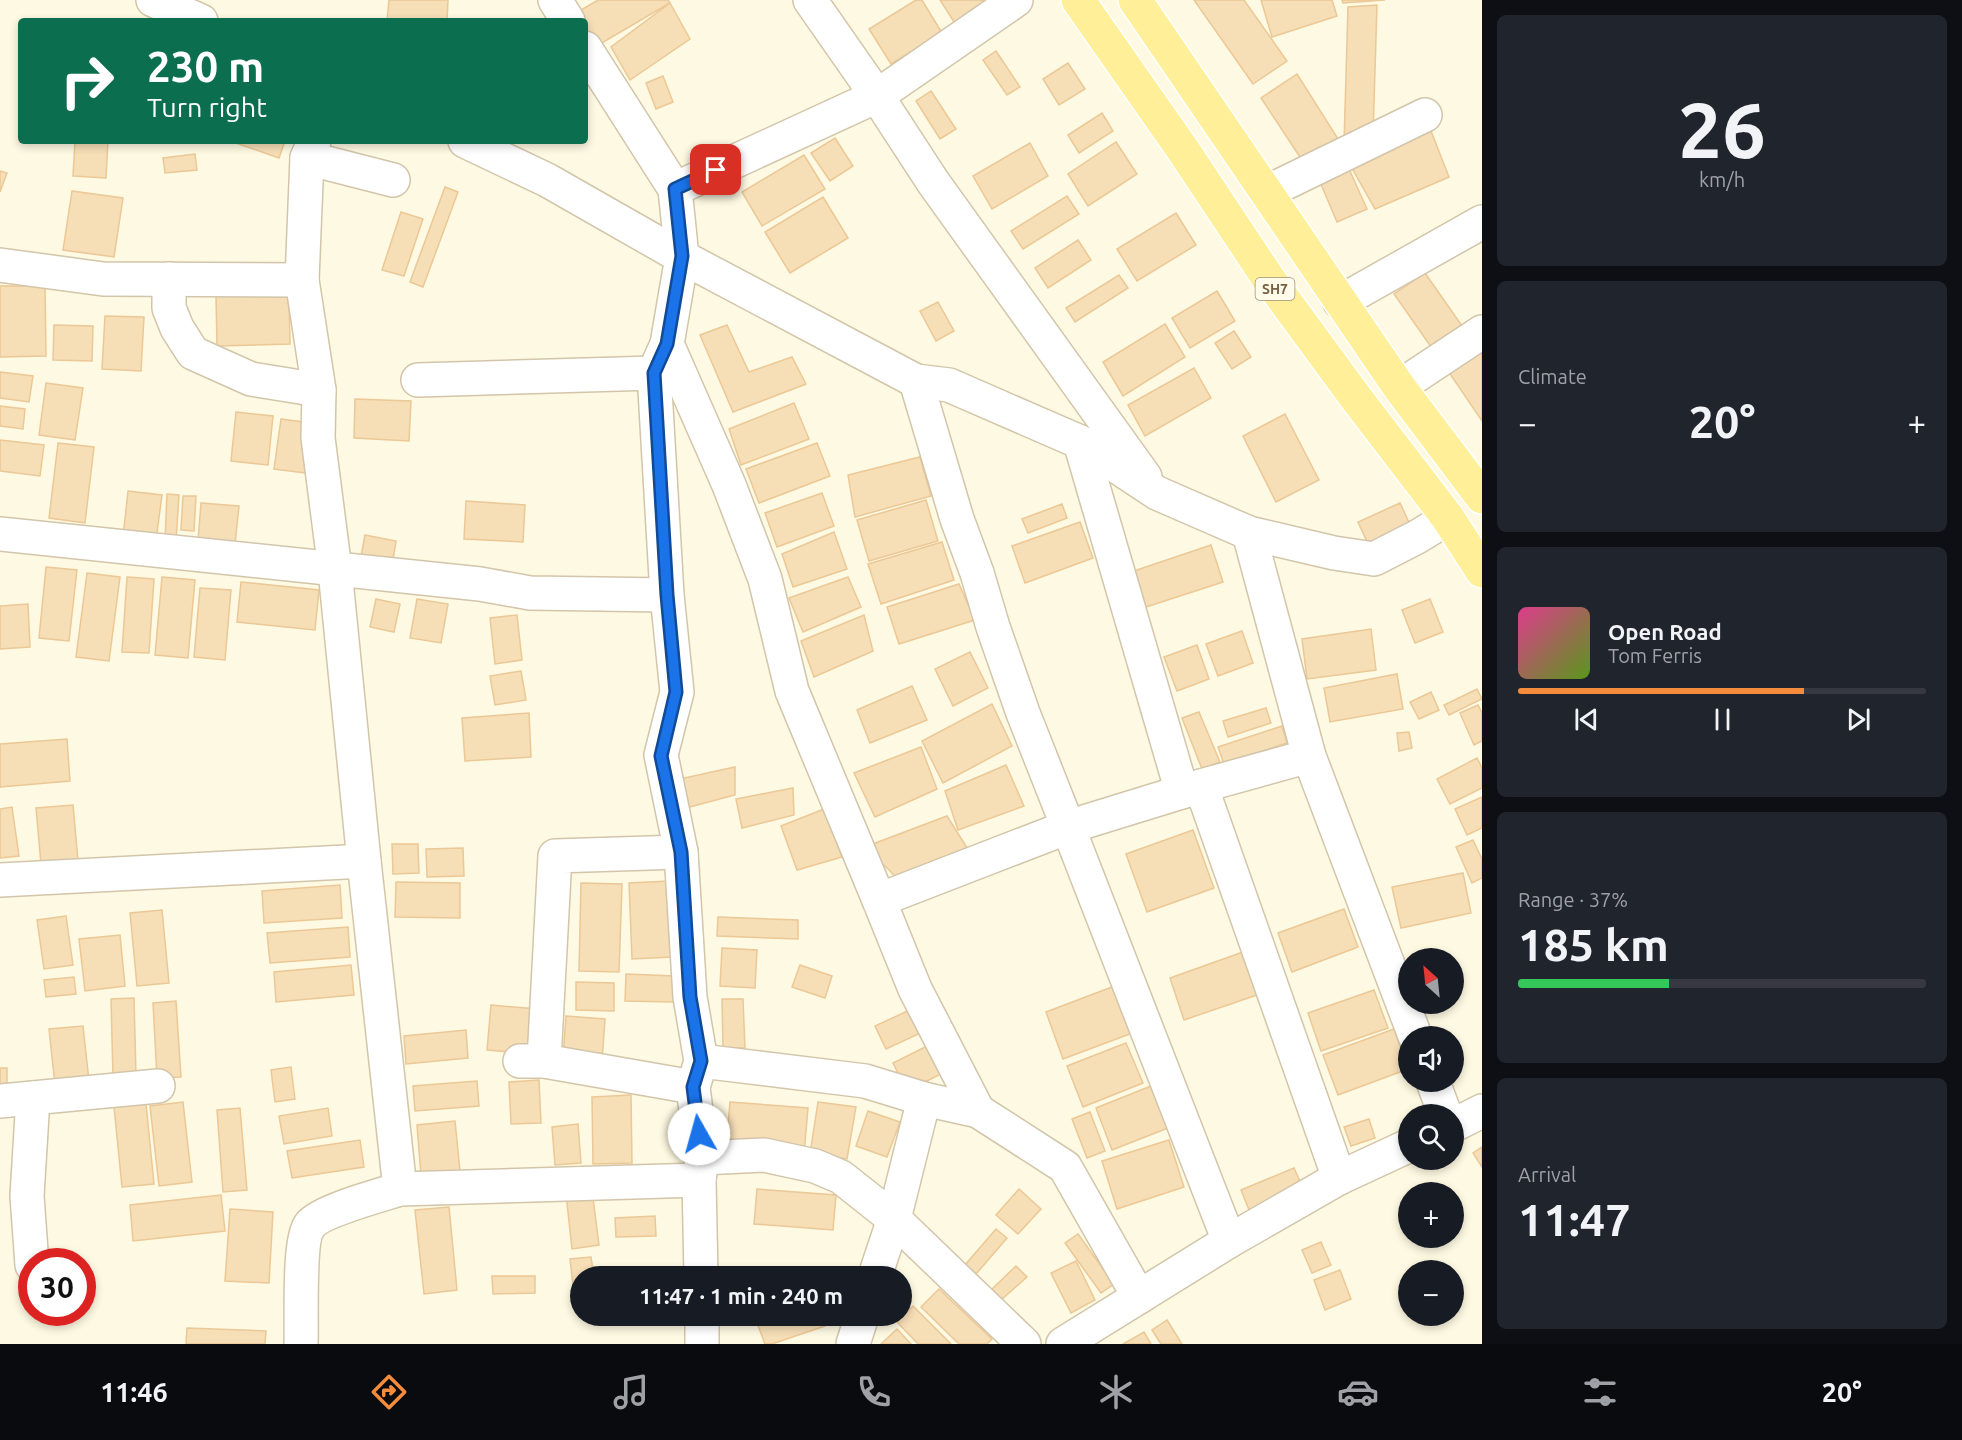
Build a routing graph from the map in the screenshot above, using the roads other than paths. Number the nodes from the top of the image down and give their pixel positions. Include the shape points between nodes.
1 (153, 0) edge
2 (555, 0) edge
3 (810, 0) edge
4 (1016, 0) edge
5 (1078, 0) edge
6 (1135, 0) edge
7 (194, 18) edge
8 (566, 18) edge
9 (588, 53) edge
10 (877, 96) junction
11 (1425, 115) dead end
12 (471, 144) edge
13 (310, 149) edge
14 (393, 180) dead end
15 (675, 189) junction
16 (1267, 192) junction
17 (1482, 222) edge
18 (682, 256) junction
19 (0, 265) edge
20 (169, 279) junction
21 (302, 280) junction
22 (1340, 302) junction
23 (1482, 332) edge
24 (661, 358) junction
25 (418, 380) dead end
26 (916, 381) junction
27 (1399, 387) junction
28 (319, 390) junction
29 (1080, 442) junction
30 (1157, 493) junction
31 (1481, 493) edge
32 (1448, 518) junction
33 (1249, 533) junction
34 (0, 534) edge
35 (335, 570) junction
36 (1482, 571) edge
37 (667, 595) junction
38 (1309, 756) junction
39 (1192, 789) junction
40 (1068, 827) junction
41 (681, 852) junction
42 (364, 861) junction
43 (0, 880) edge
44 (879, 900) junction
45 (1411, 1026) edge
46 (697, 1074) junction
47 (158, 1086) dead end
48 (33, 1098) junction
49 (924, 1099) junction
50 (0, 1101) edge
51 (978, 1111) junction
52 (1482, 1111) edge
53 (1464, 1120) edge
54 (1398, 1151) edge
55 (701, 1169) junction
56 (1339, 1178) junction
57 (400, 1189) junction
58 (894, 1220) junction
59 (1229, 1241) junction
60 (31, 1248) edge
61 (701, 1266) edge
62 (878, 1266) edge
63 (1138, 1297) junction
64 (702, 1326) edge
65 (859, 1326) edge
66 (301, 1344) edge
67 (702, 1344) edge
68 (853, 1344) edge
69 (1024, 1344) edge
70 (1063, 1344) edge

1 - 7 street
2 - 8 street
3 - 10 street
4 - 10 street
5 - 32 main road, SH7 via 1268,278
6 - 16 main road
9 - 15 street
10 - 15 street
10 - 30 street via 933,182
11 - 16 street
12 - 18 street via 547,180
13 - 14 street
13 - 21 street
15 - 18 street
16 - 22 main road
17 - 22 street
18 - 24 street
18 - 26 street
19 - 20 street via 104,279
20 - 21 street
20 - 28 street via 169,308 193,353 251,379
21 - 28 street
22 - 27 main road
23 - 27 street
24 - 25 street
24 - 37 street
24 - 44 street via 729,485 765,579 792,691
26 - 29 street via 949,385
26 - 40 street via 993,627
27 - 31 main road
28 - 35 street via 318,438
29 - 30 street
29 - 39 street
30 - 33 street
32 - 33 street via 1374,559
32 - 36 main road, SH7
33 - 38 street
34 - 35 street
35 - 37 street via 480,584 530,593
35 - 42 street
37 - 41 street via 676,692 661,756
38 - 39 street
38 - 45 street
39 - 40 street
39 - 56 street
40 - 44 street
40 - 59 street
41 - 46 street
41 - 46 street via 555,856 532,1061
42 - 43 street
42 - 57 street
44 - 51 street via 915,989
46 - 49 street via 865,1081
46 - 55 street
47 - 48 street
48 - 50 street
48 - 60 street via 27,1196
49 - 51 street
49 - 58 street
51 - 63 street via 1065,1167
52 - 53 street
54 - 56 street
55 - 57 street
55 - 58 street via 764,1155 815,1166 841,1177
55 - 61 street
56 - 59 street
57 - 66 street via 324,1215 310,1225 303,1245
58 - 62 street
58 - 69 street
59 - 63 street
63 - 70 street
64 - 67 street
65 - 68 street

